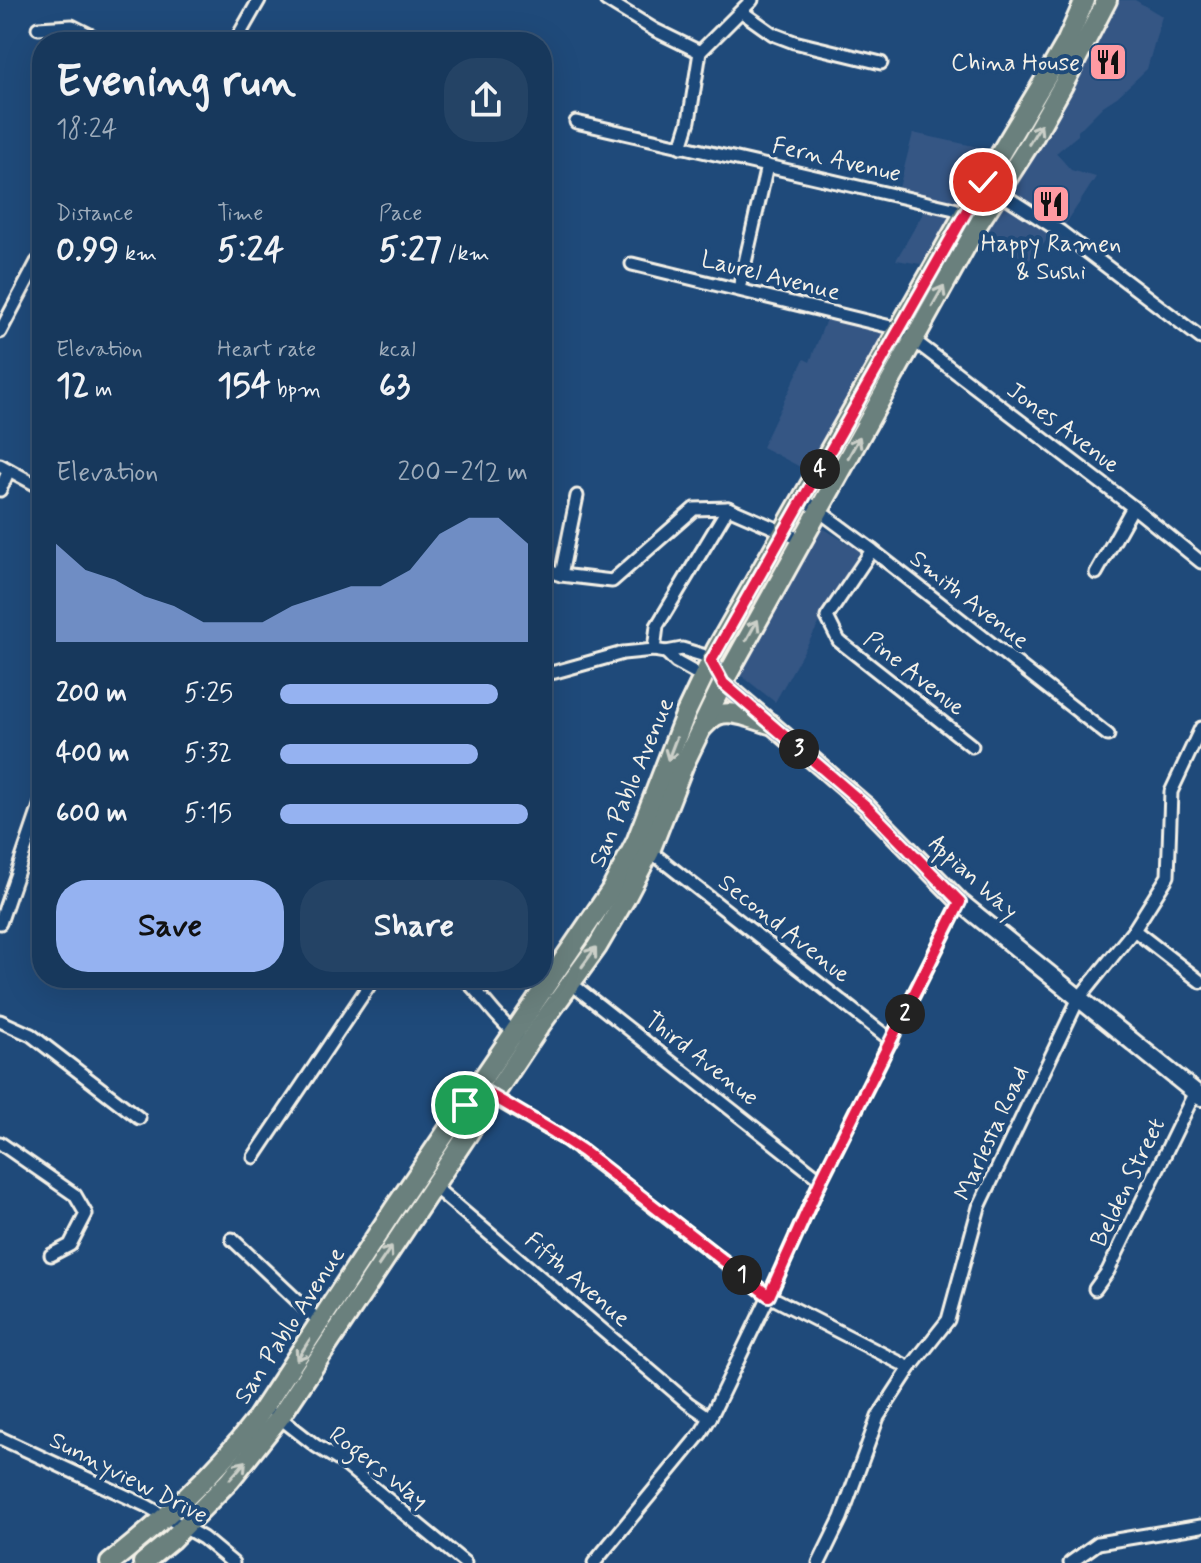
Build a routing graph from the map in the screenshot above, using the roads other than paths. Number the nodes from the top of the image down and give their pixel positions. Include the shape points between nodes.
1 (259, 0) edge
2 (606, 0) edge
3 (752, 0) edge
4 (1085, 0) edge
5 (1107, 0) edge
6 (742, 12) junction
7 (38, 28) dead end
8 (84, 32) edge
9 (241, 32) edge
10 (700, 52) junction
11 (881, 63) dead end
12 (576, 122) dead end
13 (681, 147) junction
14 (767, 166) junction
15 (991, 187) junction
16 (971, 219) junction
17 (632, 264) dead end
18 (32, 271) edge
19 (739, 289) junction
20 (0, 332) edge
21 (906, 335) junction
22 (1201, 338) edge
23 (5, 468) edge
24 (32, 483) edge
25 (0, 490) edge
26 (577, 496) dead end
27 (811, 505) junction
28 (1133, 507) junction
29 (728, 508) junction
30 (784, 530) junction
31 (802, 540) junction
32 (872, 550) junction
33 (1201, 562) edge
34 (552, 572) edge
35 (1096, 573) dead end
36 (561, 575) junction
37 (660, 651) junction
38 (707, 669) junction
39 (552, 671) edge
40 (723, 683) junction
41 (770, 724) junction
42 (1201, 728) edge
43 (698, 732) junction
44 (1108, 735) dead end
45 (972, 746) dead end
46 (32, 829) edge
47 (650, 851) junction
48 (960, 902) junction
49 (0, 923) edge
50 (1134, 930) junction
51 (562, 977) junction
52 (1201, 982) edge
53 (367, 988) edge
54 (473, 988) edge
55 (1079, 998) junction
56 (0, 1021) edge
57 (520, 1038) junction
58 (892, 1041) junction
59 (484, 1092) junction
60 (1198, 1095) edge
61 (139, 1118) dead end
62 (0, 1143) edge
63 (254, 1157) dead end
64 (426, 1180) junction
65 (821, 1180) junction
66 (232, 1239) dead end
67 (51, 1255) dead end
68 (1095, 1289) dead end
69 (769, 1296) junction
70 (327, 1329) junction
71 (910, 1368) junction
72 (273, 1412) junction
73 (710, 1418) junction
74 (0, 1438) edge
75 (165, 1517) junction
76 (1201, 1526) edge
77 (184, 1527) junction
78 (110, 1563) edge
79 (143, 1563) edge
80 (233, 1563) edge
81 (465, 1563) edge
82 (594, 1563) edge
83 (819, 1563) edge
84 (1070, 1563) edge

1 - 9 street
2 - 10 street
3 - 6 street
4 - 15 main road, San Pablo Avenue
15 -> 5 main road, San Pablo Avenue via 1032,140
6 - 10 street
6 - 11 street via 794,42
7 - 8 street via 72,26
10 - 13 street
12 - 13 street, Fern Avenue
13 - 14 street, Fern Avenue
14 - 16 street, Fern Avenue via 954,209
14 - 19 street
15 - 16 main road, San Pablo Avenue
15 - 22 street via 1061,232
16 - 21 main road, San Pablo Avenue
17 - 19 street, Laurel Avenue
18 - 20 street
19 - 21 street, Laurel Avenue
21 - 27 main road, San Pablo Avenue
21 - 28 street, Jones Avenue
23 - 24 street
23 - 25 street
26 - 36 street
27 - 30 main road, San Pablo Avenue
27 - 31 main road, San Pablo Avenue
27 - 32 street, Smith Avenue
28 - 33 street, Jones Avenue
28 - 35 street
29 - 30 street
29 - 36 street via 694,509 612,581
29 - 37 street via 657,626
30 - 31 street
30 - 38 main road, San Pablo Avenue
40 -> 31 main road, San Pablo Avenue
32 - 44 street, Smith Avenue
32 - 45 street, Pine Avenue via 827,617 839,641
34 - 36 street
37 - 38 street via 676,662
37 - 38 street via 682,649 702,655
37 - 39 street via 623,653
38 - 40 main road, Appian Way
38 -> 51 main road, San Pablo Avenue via 636,842
40 - 41 main road, Appian Way
40 - 43 main road, San Pablo Avenue
41 - 43 main road via 721,713
41 - 48 main road, Appian Way via 866,806
42 - 50 street, Marlesta Road via 1171,792 1168,876
43 - 47 main road, San Pablo Avenue
46 - 49 street
51 -> 47 main road, San Pablo Avenue via 597,947
47 - 58 street, Second Avenue
48 - 55 main road, Appian Way
48 - 58 street
50 - 52 street
50 - 55 street, Marlesta Road
51 - 57 main road, San Pablo Avenue
51 - 65 street, Third Avenue
53 - 63 street
54 - 57 street
55 - 60 main road, Appian Way
55 - 71 street, Marlesta Road via 979,1207 948,1320
56 - 61 street via 31,1035
57 - 59 main road, San Pablo Avenue
58 - 65 street
59 - 64 main road, San Pablo Avenue
59 - 69 street via 568,1141
60 - 68 street, Belden Street
62 - 67 street via 75,1195 86,1214 70,1245
64 - 70 main road, San Pablo Avenue
64 - 73 street, Fifth Avenue
65 - 69 street
66 - 70 street
69 - 71 street
69 - 73 street
70 - 72 main road, San Pablo Avenue
71 - 83 street, Marlesta Road via 878,1417
72 - 75 main road, San Pablo Avenue
77 -> 72 main road, San Pablo Avenue via 236,1474
72 - 81 street, Rogers Way
73 - 82 street
74 - 75 street, Sunnyview Drive
75 - 77 street, Sunnyview Drive
75 - 78 main road, San Pablo Avenue
76 - 84 street via 1098,1543
77 - 79 main road, San Pablo Avenue
77 - 80 street, Sunnyview Drive

